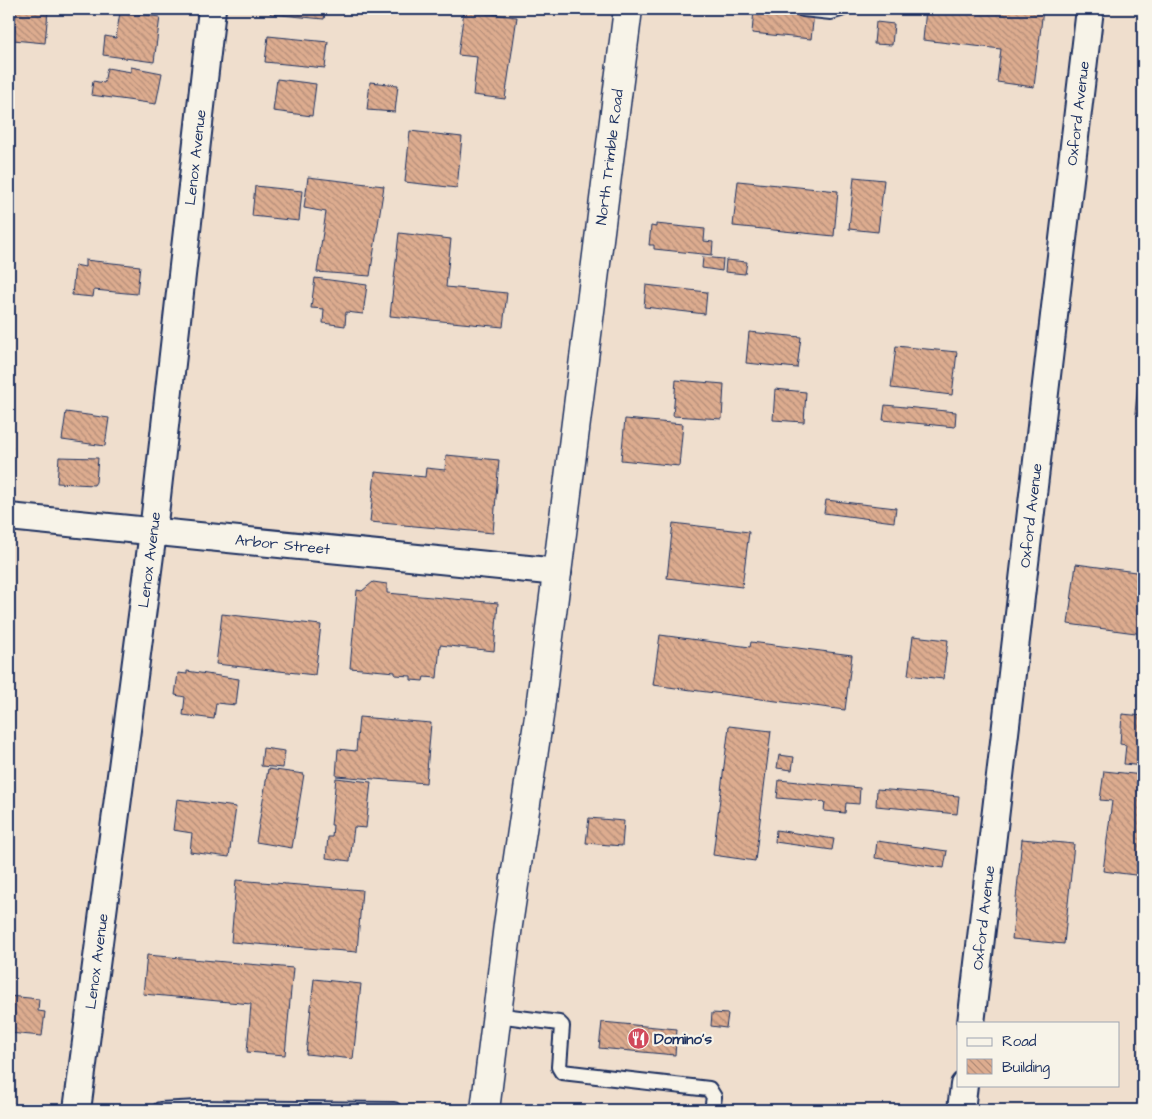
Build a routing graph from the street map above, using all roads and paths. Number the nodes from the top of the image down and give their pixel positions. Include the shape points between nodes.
1 (212, 9) edge
2 (628, 9) edge
3 (803, 9) edge
4 (841, 9) edge
5 (1090, 9) edge
6 (9, 517) edge
7 (153, 532) junction
8 (558, 572) junction
9 (496, 1015) junction
10 (971, 1022) edge
11 (964, 1086) edge
12 (77, 1110) edge
13 (160, 1110) edge
14 (394, 1110) edge
15 (485, 1110) edge
16 (712, 1110) edge
17 (961, 1110) edge

1 - 7 street, Lenox Avenue
2 - 8 main road, North Trimble Road
3 - 4 lane via 831,12
5 - 10 street, Oxford Avenue
6 - 7 street, Arbor Street
7 - 8 street, Arbor Street
7 - 12 street, Lenox Avenue
8 - 9 main road, North Trimble Road
9 - 15 main road, North Trimble Road
9 - 16 lane via 559,1022 562,1026 559,1067 562,1072 709,1089 714,1098
11 - 17 street
13 - 14 lane

